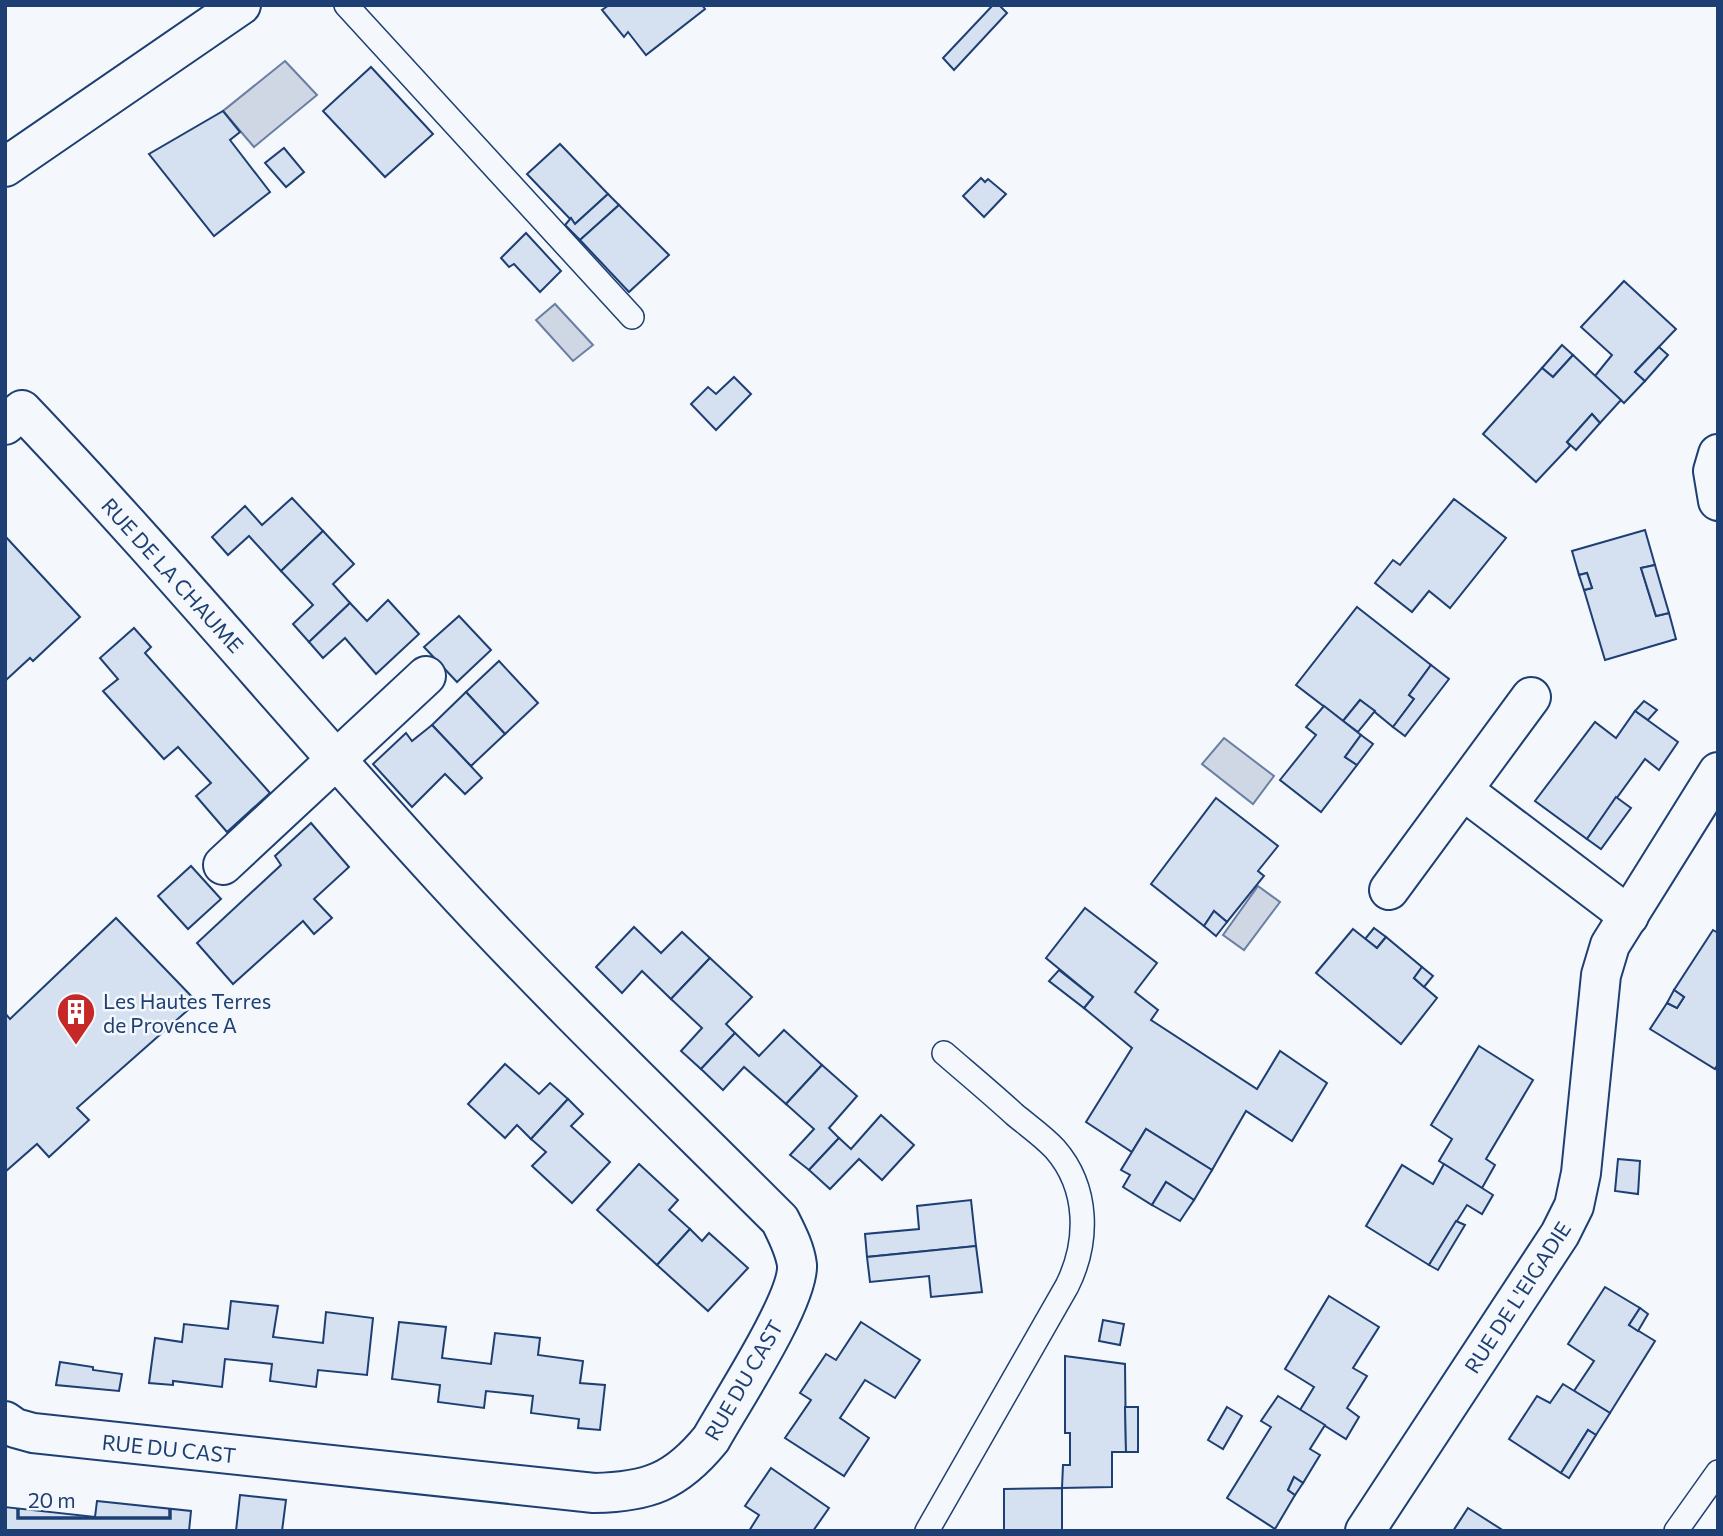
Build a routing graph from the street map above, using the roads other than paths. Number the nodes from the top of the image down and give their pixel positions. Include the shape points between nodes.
1 (241, 5) edge
2 (346, 5) edge
3 (5, 167) edge
4 (632, 317) dead end
5 (5, 425) edge
6 (1718, 454) edge
7 (1718, 501) edge
8 (426, 676) dead end
9 (1531, 697) dead end
10 (337, 759) junction
11 (1718, 772) edge
12 (1464, 791) junction
13 (223, 865) dead end
14 (1389, 890) dead end
15 (1629, 916) junction
16 (490, 929) joint
17 (944, 1053) dead end
18 (5, 1421) edge
19 (1718, 1472) edge
20 (927, 1531) edge
21 (1365, 1531) edge
22 (1675, 1531) edge

1 - 3 street
2 - 4 lane
5 - 10 street, RUE DE LA CHAUME via 22,410
6 - 7 street via 1713,471
8 - 10 street
9 - 12 street
10 - 13 street
10 - 16 street, RUE DE LA CHAUME
11 - 15 street, RUE DE L'EIGADIE
12 - 14 street
12 - 15 street
15 - 21 street, RUE DE L'EIGADIE via 1610,945 1601,975 1574,1206
16 - 18 street, RUE DU CAST via 780,1220 790,1239 797,1265 784,1310 696,1457 655,1485 594,1493 33,1433
17 - 20 lane via 1055,1149 1080,1195 1082,1244 1067,1286
19 - 22 lane

